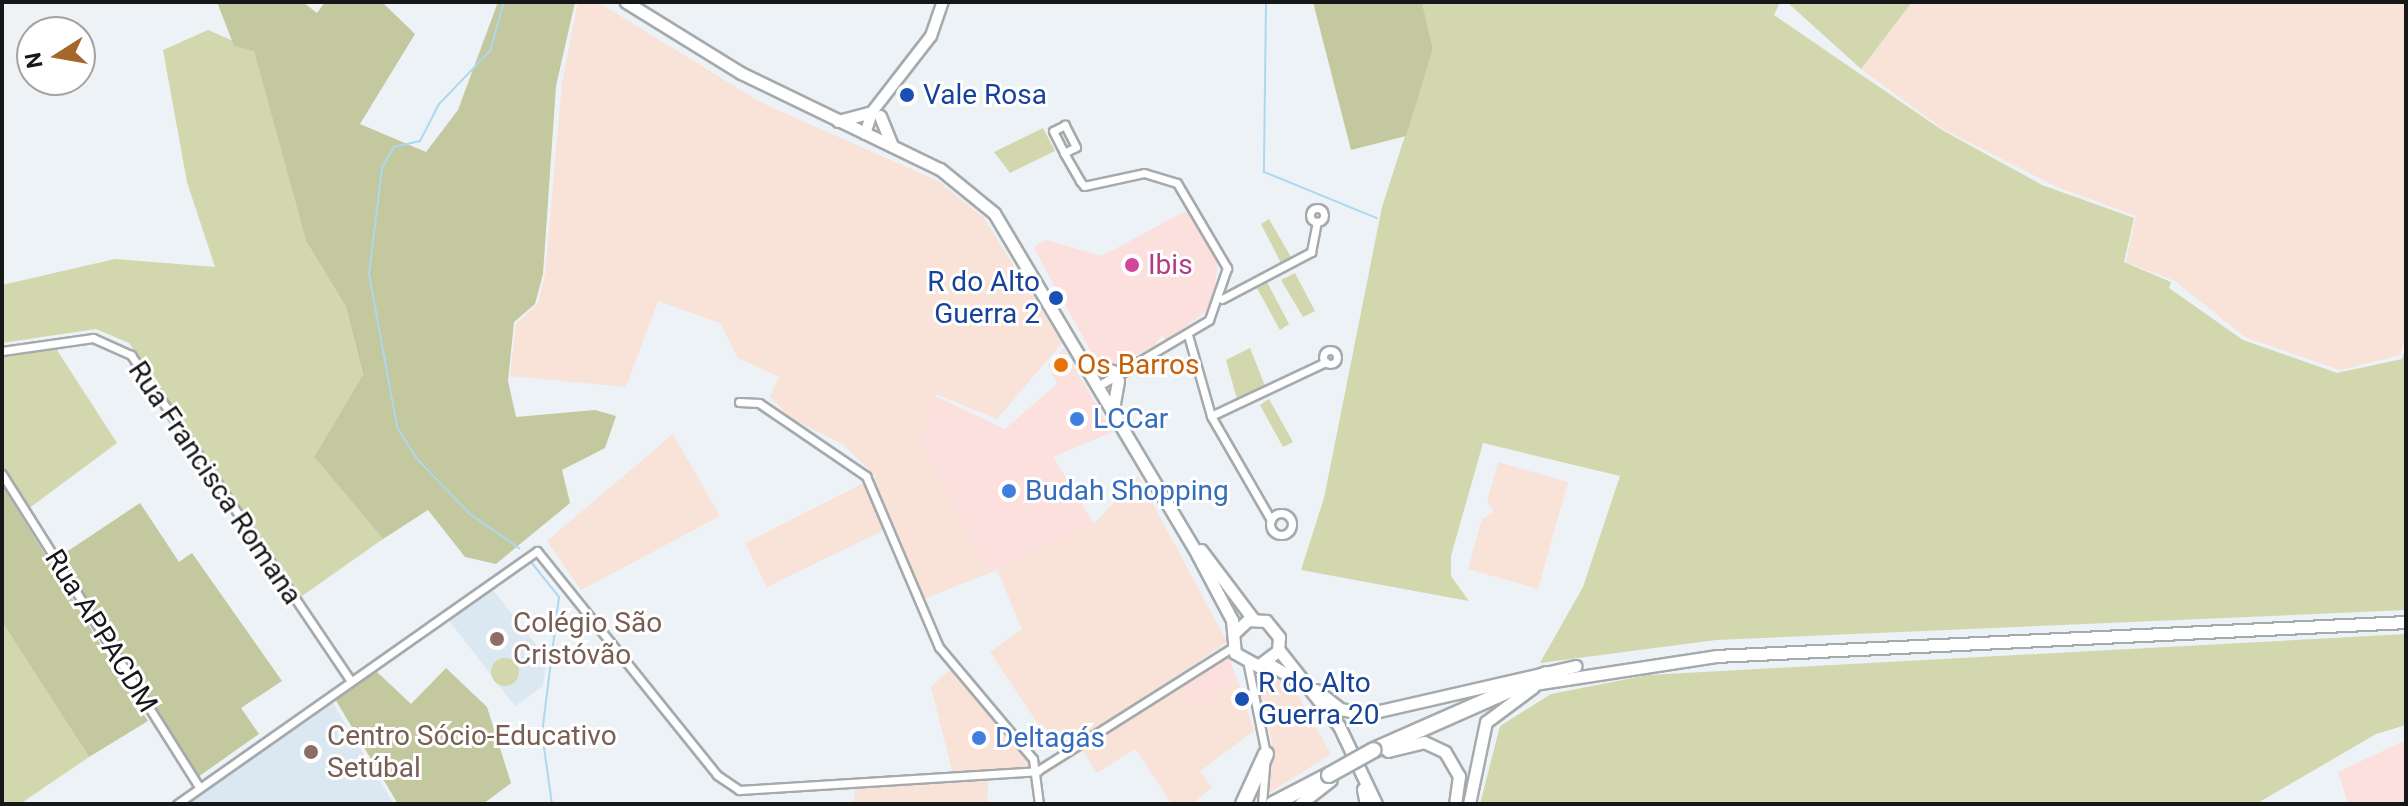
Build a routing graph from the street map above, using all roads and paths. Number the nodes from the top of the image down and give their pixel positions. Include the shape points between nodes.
1 (626, 2) edge
2 (943, 2) edge
3 (876, 114) junction
4 (838, 121) junction
5 (865, 134) junction
6 (892, 146) junction
7 (1064, 153) dead end
8 (1317, 222) dead end
9 (1222, 299) junction
10 (1188, 335) junction
11 (2, 351) edge
12 (1326, 362) dead end
13 (1085, 364) junction
14 (1116, 376) junction
15 (1098, 386) junction
16 (739, 402) dead end
17 (1114, 414) junction
18 (1211, 416) junction
19 (2, 474) edge
20 (1158, 486) junction
21 (1271, 520) dead end
22 (1253, 619) junction
23 (2406, 622) edge
24 (1234, 633) junction
25 (1233, 647) junction
26 (1278, 649) junction
27 (1267, 663) junction
28 (1248, 665) junction
29 (1547, 677) junction
30 (351, 681) junction
31 (1316, 690) junction
32 (1376, 753) junction
33 (1266, 754) junction
34 (1037, 771) junction
35 (1330, 778) junction
36 (1365, 786) junction
37 (200, 788) junction
38 (177, 804) edge
39 (1039, 804) edge
40 (1243, 804) edge
41 (1274, 804) edge
42 (1300, 804) edge
43 (1367, 804) edge
44 (1378, 804) edge
45 (1455, 804) edge
46 (1469, 804) edge

1 - 4 main road via 718,61
2 - 3 street via 931,36
3 - 4 main road
3 - 5 street
3 - 6 main road
4 - 5 main road
5 - 6 main road
6 - 13 main road via 960,182 994,213
7 - 9 street via 1084,186 1144,173 1188,191 1224,253
8 - 9 street via 1311,252
9 - 10 street
10 - 14 street
10 - 18 street
11 - 30 street, Rua Francisca Romana via 93,338 131,355
12 - 18 street
13 - 14 main road
13 - 15 main road
14 - 15 street
14 - 17 main road
15 - 17 main road
16 - 34 street via 768,408 866,476 939,647 1013,729
17 - 20 main road
18 - 21 street
19 - 37 street, Rua APPACDM
20 - 22 main road
20 - 24 main road
22 - 24 main road
22 - 26 main road via 1272,625
23 - 29 main road via 1622,659
24 - 25 main road
25 - 28 main road
25 - 34 street
26 - 27 main road
26 - 31 main road
27 - 28 main road
27 - 36 main road via 1308,691
28 - 33 street
29 - 31 main road via 1366,714 1340,709
29 - 32 highway
29 - 46 main road via 1486,722
30 - 34 street via 541,552 731,787
30 - 37 street
31 - 36 main road
32 - 35 highway, bridge
32 - 45 main road via 1410,743 1436,746 1459,776
33 - 40 highway
33 - 41 street
34 - 39 street
35 - 41 highway
35 - 42 main road
36 - 43 main road
36 - 44 main road
37 - 38 street

